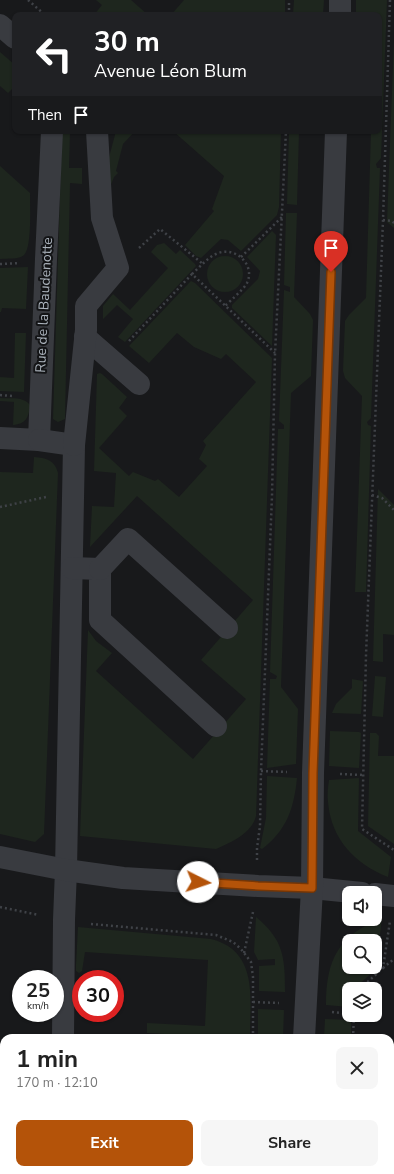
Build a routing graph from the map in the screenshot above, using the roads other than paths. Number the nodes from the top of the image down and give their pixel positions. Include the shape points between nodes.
1 (340, 0) edge
2 (340, 12) edge
3 (0, 25) edge
4 (12, 35) edge
5 (52, 134) edge
6 (97, 134) edge
7 (336, 134) edge
8 (85, 337) junction
9 (139, 384) dead end
10 (0, 438) edge
11 (39, 440) junction
12 (74, 444) junction
13 (72, 568) junction
14 (100, 569) junction
15 (227, 628) dead end
16 (216, 726) dead end
17 (0, 857) edge
18 (66, 870) junction
19 (312, 888) junction
20 (342, 891) edge
21 (382, 898) edge
22 (393, 905) edge
23 (63, 1034) edge
24 (304, 1034) edge

1 - 2 street
3 - 4 street
5 - 11 street, Rue de la Baudenotte
6 - 8 street via 102,218 118,268 86,306
7 - 19 street via 313,773
8 - 9 street
8 - 12 street
10 - 11 street
11 - 12 street
12 - 13 street
13 - 14 street
13 - 18 street
14 - 15 street via 128,539
14 - 16 street via 100,620
17 - 18 street
18 - 19 street via 123,878
18 - 23 street
19 - 20 street
19 - 24 street
21 - 22 street

